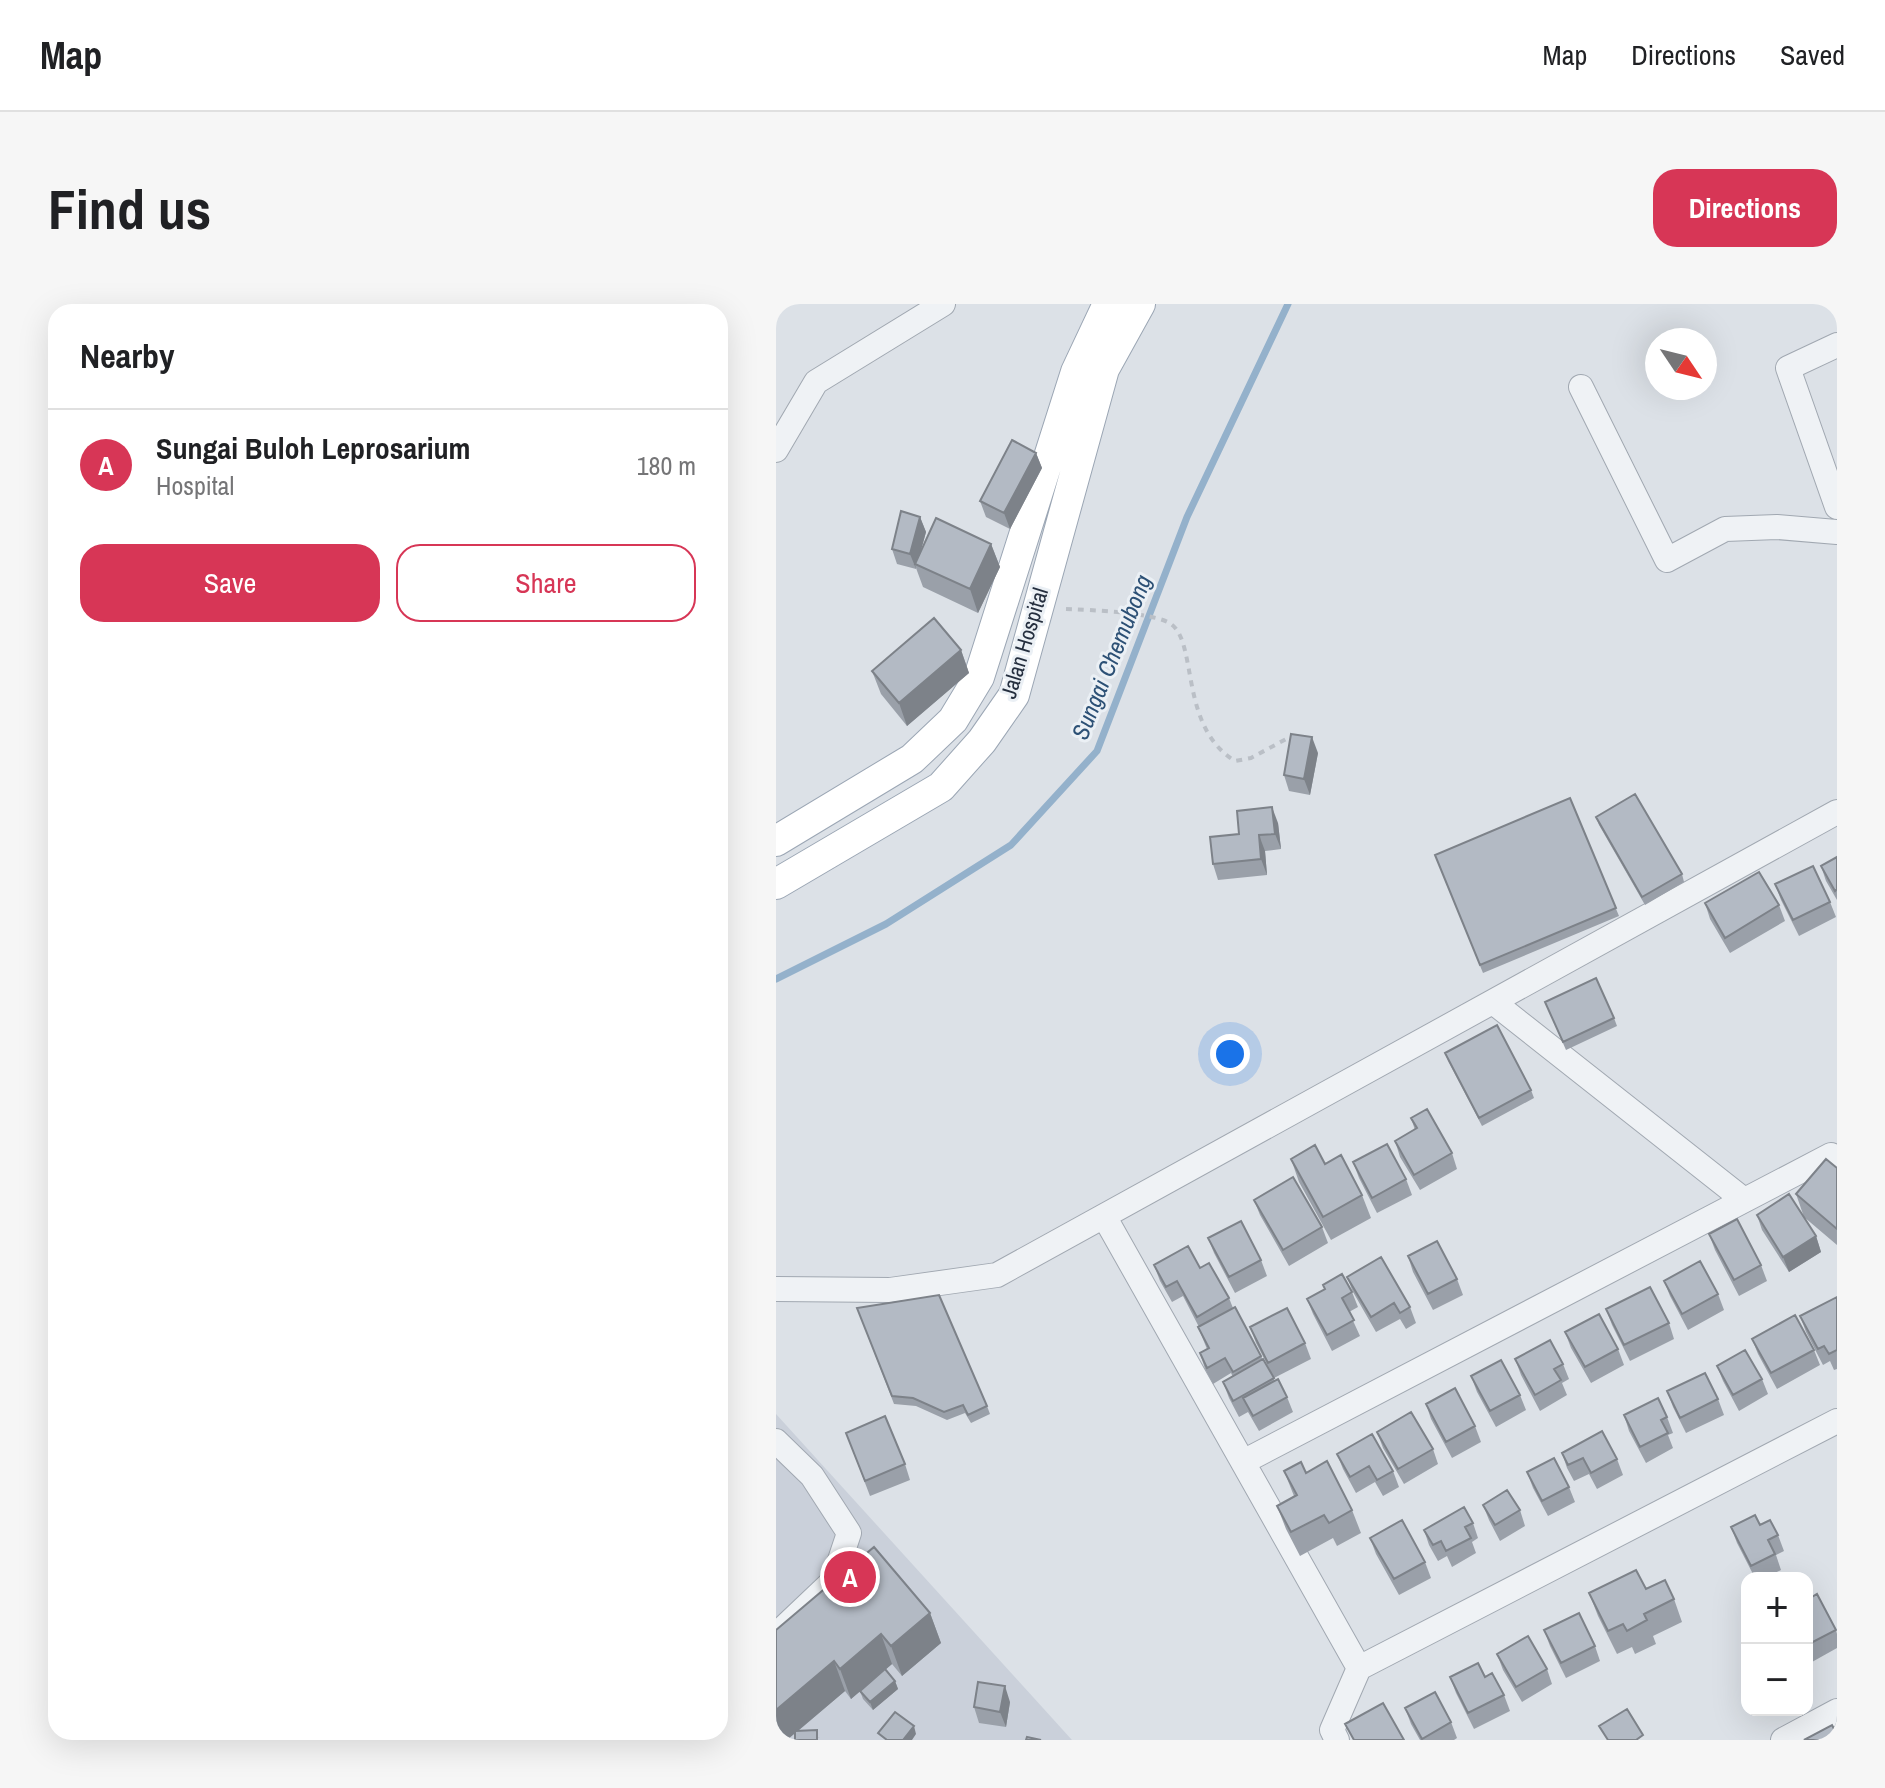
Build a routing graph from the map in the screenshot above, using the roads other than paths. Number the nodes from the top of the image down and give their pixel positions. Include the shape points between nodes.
1 (943, 304) edge
2 (1108, 304) edge
3 (1140, 304) edge
4 (1837, 345) edge
5 (1581, 387) dead end
6 (776, 450) edge
7 (1837, 507) edge
8 (1837, 532) edge
9 (1837, 812) edge
10 (776, 841) edge
11 (776, 884) edge
12 (1493, 1002) junction
13 (1837, 1158) edge
14 (1744, 1200) junction
15 (1104, 1216) junction
16 (776, 1289) edge
17 (1837, 1421) edge
18 (776, 1441) edge
19 (1243, 1462) junction
20 (776, 1635) edge
21 (1359, 1668) junction
22 (1837, 1711) edge
23 (1337, 1740) edge
24 (1783, 1740) edge

1 - 6 street via 816,382
2 - 10 main road, Jalan Hospital via 1076,372 979,677 953,720 912,759
3 - 11 main road, Jalan Hospital via 1104,369 1014,695 941,787
4 - 7 street via 1788,368
5 - 8 street via 1667,560 1725,529
9 - 12 street
12 - 14 street
12 - 15 street
13 - 14 street via 1831,1155
14 - 19 street
15 - 16 street via 997,1275 890,1290
15 - 19 street
17 - 21 street
18 - 20 street via 812,1476 849,1533 833,1581
19 - 21 street
21 - 23 street via 1332,1730
22 - 24 street

